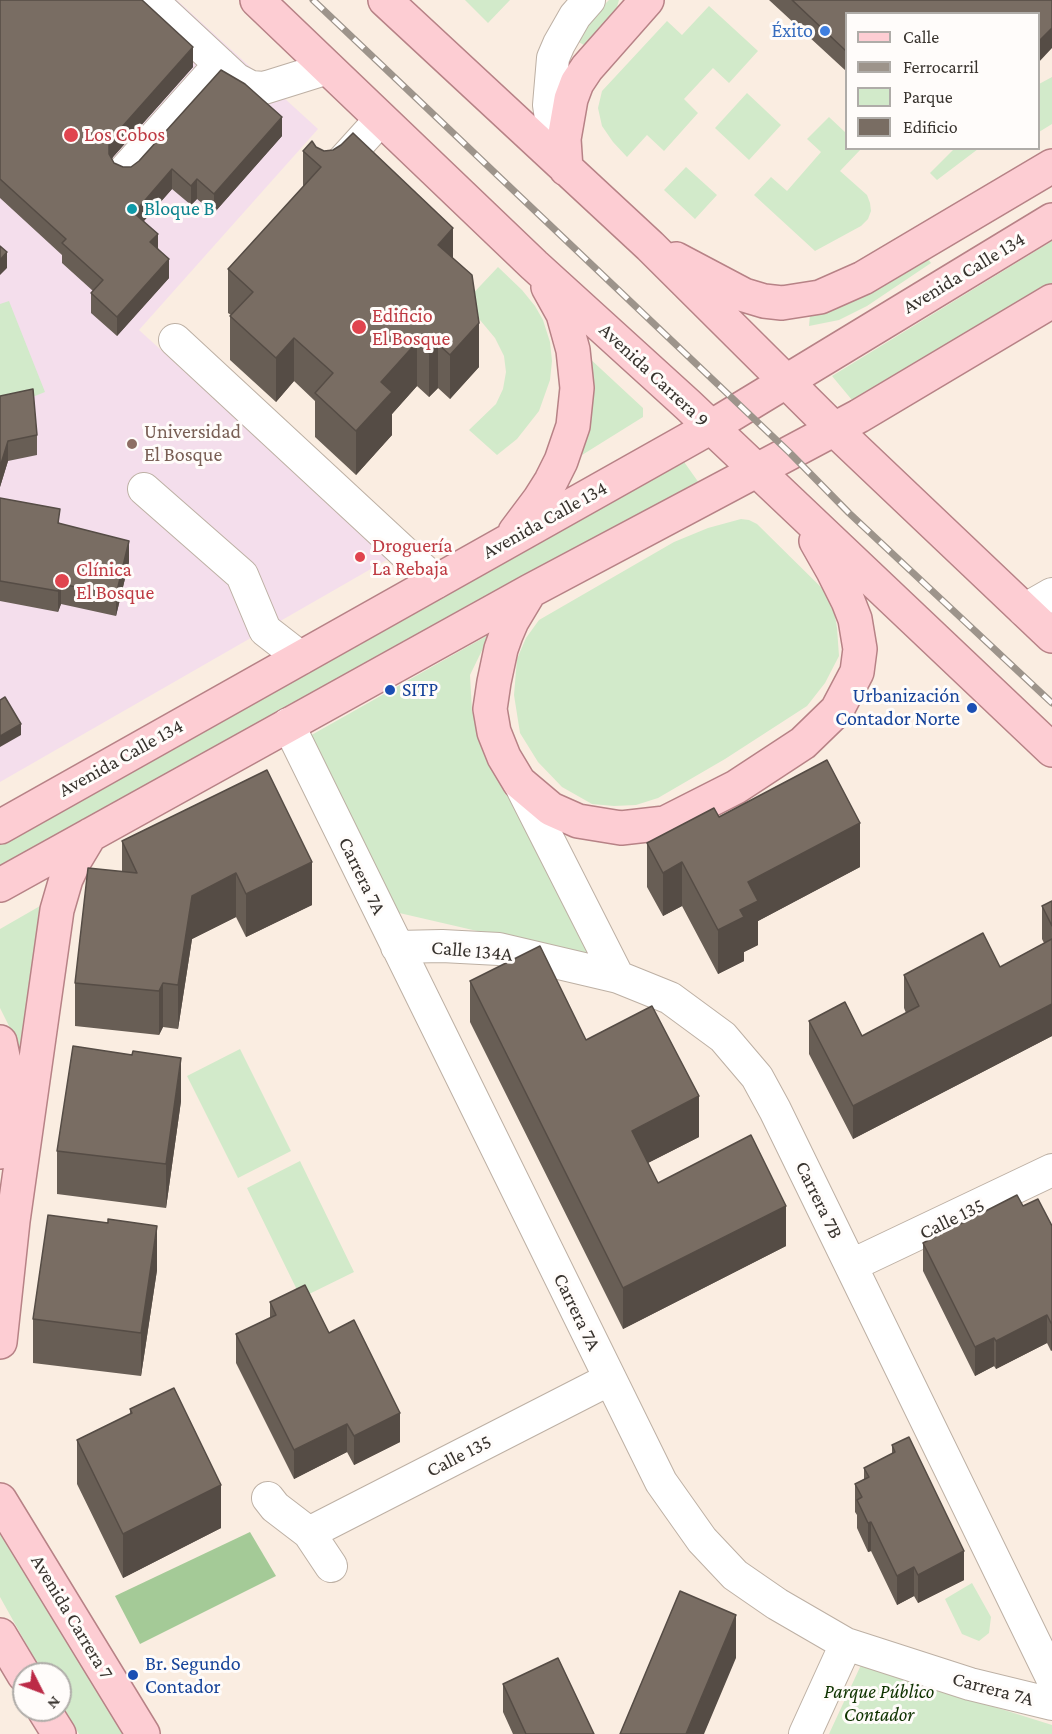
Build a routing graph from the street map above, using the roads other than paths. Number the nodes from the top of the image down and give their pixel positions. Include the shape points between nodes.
1 (151, 0) edge
2 (257, 0) edge
3 (385, 0) edge
4 (589, 0) edge
5 (638, 6) edge
6 (220, 64) junction
7 (328, 68) junction
8 (381, 119) junction
9 (126, 169) edge
10 (566, 169) junction
11 (1043, 171) edge
12 (328, 177) edge
13 (1052, 220) edge
14 (650, 246) junction
15 (534, 265) junction
16 (958, 277) junction
17 (1052, 301) edge
18 (175, 340) dead end
19 (786, 382) junction
20 (711, 427) junction
21 (834, 429) junction
22 (757, 471) junction
23 (144, 489) dead end
24 (796, 509) junction
25 (504, 543) junction
26 (436, 582) junction
27 (530, 591) junction
28 (1052, 594) edge
29 (1024, 610) junction
30 (1052, 636) edge
31 (301, 658) junction
32 (288, 724) junction
33 (1052, 750) edge
34 (519, 782) junction
35 (0, 827) edge
36 (90, 835) junction
37 (0, 885) edge
38 (397, 947) junction
39 (618, 977) junction
40 (0, 1042) edge
41 (0, 1152) edge
42 (1052, 1170) edge
43 (852, 1265) junction
44 (0, 1342) edge
45 (610, 1379) junction
46 (268, 1498) dead end
47 (0, 1500) edge
48 (309, 1533) junction
49 (331, 1566) dead end
50 (0, 1635) edge
51 (846, 1644) junction
52 (16, 1662) edge
53 (1052, 1678) edge
54 (1052, 1704) edge
55 (142, 1734) edge
56 (805, 1734) edge

1 - 6 street
2 - 7 main road, Avenida Carrera 9
3 - 10 main road
4 - 10 street via 575,16 553,58 549,105 554,139
5 - 10 main road via 577,83 564,139
6 - 7 street via 236,79 251,87 264,88
6 - 9 street
7 - 8 main road, Avenida Carrera 9
8 - 12 street
8 - 15 main road, Avenida Carrera 9
10 - 14 main road
11 - 14 main road via 862,278 820,297 800,301 764,301 744,294
11 - 16 main road
13 - 16 main road, Avenida Calle 134
14 - 19 main road
15 - 20 main road, Avenida Carrera 9
15 - 25 main road via 563,314 573,350 577,388 573,426 550,481 522,524
16 - 19 main road, Avenida Calle 134
17 - 21 main road
18 - 26 street
19 - 20 main road, Avenida Calle 134
19 - 21 main road
20 - 22 main road, Avenida Carrera 9
20 - 25 main road, Avenida Calle 134
21 - 22 main road
21 - 29 main road
22 - 24 main road, Avenida Carrera 9
22 - 27 main road
23 - 31 street via 242,576 265,630
24 - 33 main road, Avenida Carrera 9
24 - 34 main road via 833,571 855,619 860,649 857,672 837,710 803,743 736,787 665,823 621,828 578,821 551,809
25 - 26 main road, Avenida Calle 134
26 - 31 main road, Avenida Calle 134
27 - 32 main road
27 - 34 main road via 501,649 490,710 504,757
28 - 29 street
29 - 30 main road
31 - 35 main road, Avenida Calle 134
32 - 36 main road
32 - 38 street, Carrera 7A
34 - 39 street
36 - 37 main road
36 - 44 main road via 66,879 57,910
38 - 39 street, Calle 134A via 499,949
38 - 45 street, Carrera 7A
39 - 43 street, Carrera 7B via 670,998 723,1037 757,1077
40 - 41 main road via 6,1089
42 - 43 street, Calle 135
43 - 53 street, Carrera 7B
45 - 48 street, Calle 135
45 - 51 street, Carrera 7A via 661,1482 702,1540 744,1581
46 - 48 street
47 - 55 main road, Avenida Carrera 7
48 - 49 street
50 - 52 main road
51 - 54 street, Carrera 7A via 970,1684
51 - 56 street

